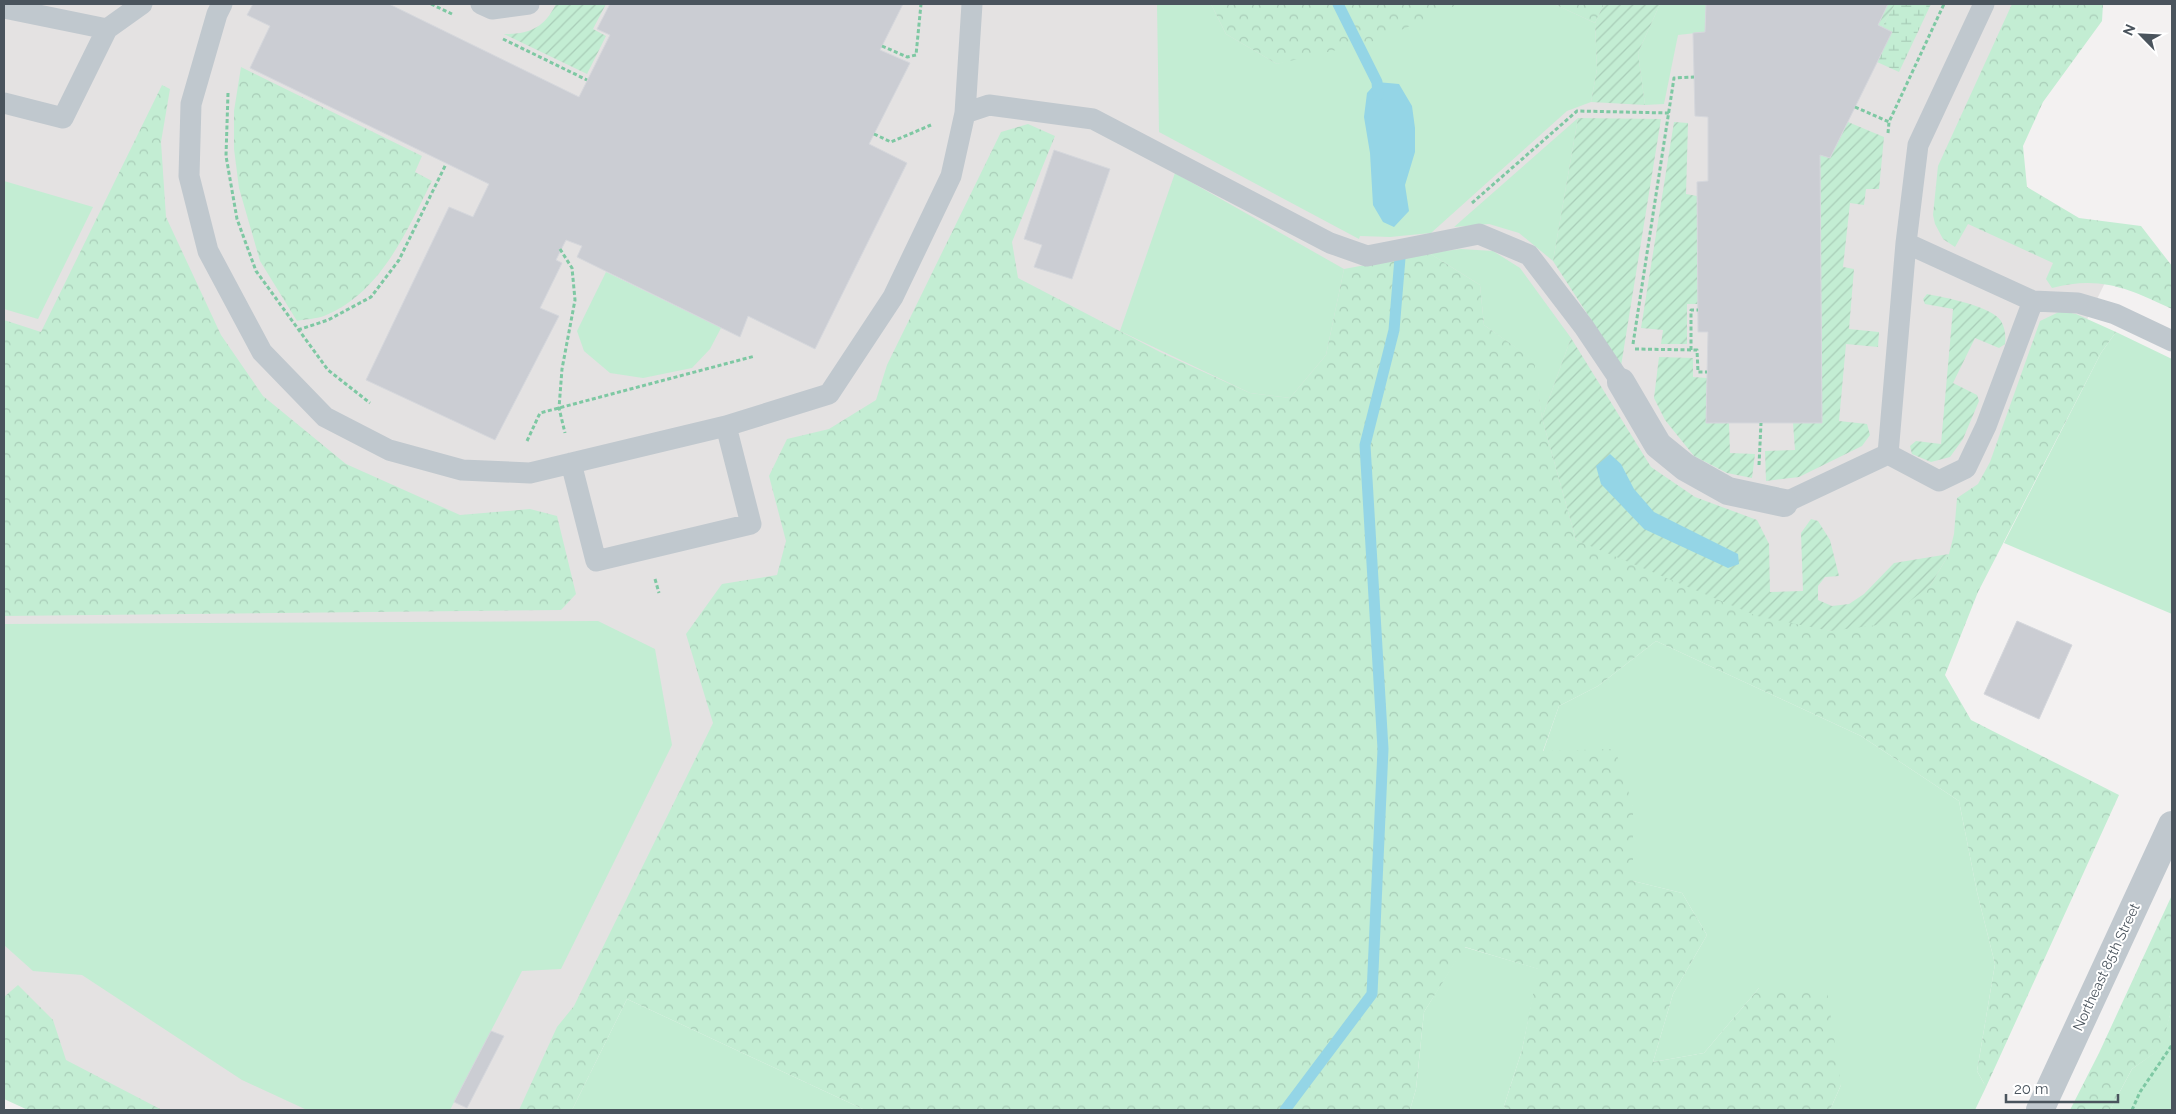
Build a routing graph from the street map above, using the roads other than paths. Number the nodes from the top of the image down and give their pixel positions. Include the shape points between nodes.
1 (142, 4) edge
2 (222, 4) edge
3 (481, 4) edge
4 (529, 4) edge
5 (972, 4) edge
6 (1984, 4) edge
7 (4, 8) edge
8 (107, 29) junction
9 (4, 103) edge
10 (964, 113) junction
11 (1906, 243) junction
12 (2033, 301) junction
13 (2172, 341) edge
14 (1621, 382) joint
15 (726, 426) junction
16 (1888, 454) junction
17 (571, 463) junction
18 (1784, 503) joint
19 (2172, 825) edge
20 (2040, 1110) edge

1 - 8 lane
2 - 17 lane via 191,104 189,176 208,251 262,352 325,417 389,450 462,470 530,473
3 - 4 lane via 492,9
5 - 10 lane
6 - 11 lane via 1918,145
7 - 8 lane
8 - 9 lane via 63,118
10 - 14 lane via 989,105 1093,119 1330,243 1367,256 1479,234 1529,255
10 - 15 lane via 951,176 893,297 829,394
11 - 12 lane
11 - 16 lane
12 - 13 lane via 2078,303 2114,314
12 - 16 lane via 1986,426 1966,468 1939,480
14 - 18 street via 1658,445 1685,467 1728,491
15 - 17 lane
15 - 17 lane via 751,524 596,562
16 - 18 lane
19 - 20 street, Northeast 85th Street

